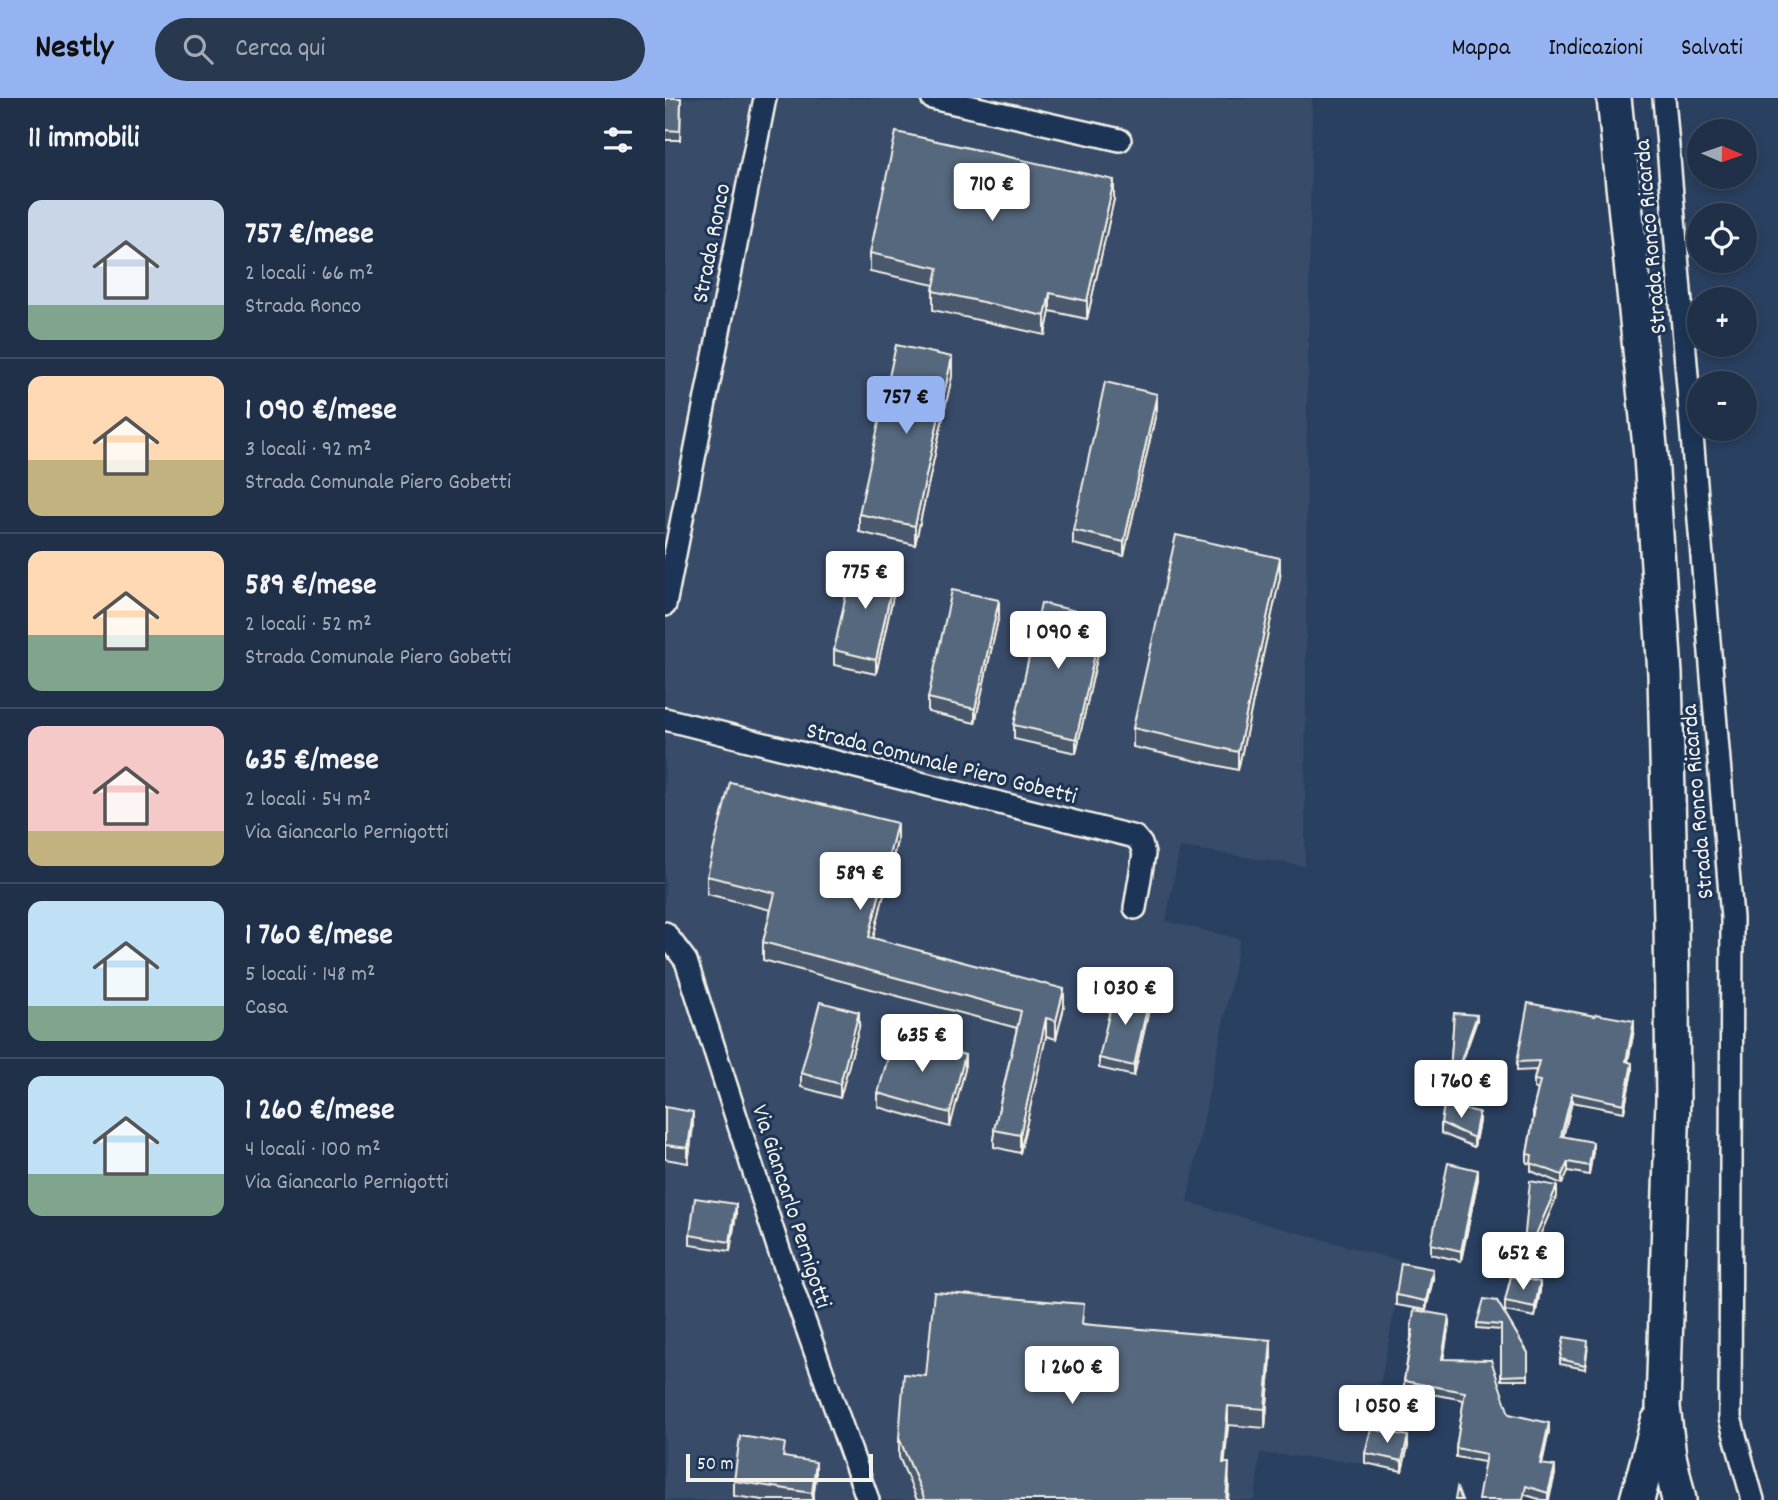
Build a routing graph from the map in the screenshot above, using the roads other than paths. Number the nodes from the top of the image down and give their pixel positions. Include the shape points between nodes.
1 (765, 98) edge
2 (932, 98) edge
3 (1614, 98) edge
4 (1664, 98) edge
5 (1120, 140) dead end
6 (665, 605) edge
7 (665, 719) edge
8 (1135, 908) dead end
9 (665, 933) edge
10 (1663, 1407) junction
11 (868, 1500) edge
12 (1637, 1500) edge
13 (1679, 1500) edge
14 (1753, 1500) edge

1 - 6 street, Strada Ronco
2 - 5 street
3 - 10 main road via 1651,456 1665,674 1673,1098
4 - 14 street, Strada Ronco Ricarda via 1732,918 1730,1418
7 - 8 street, Strada Comunale Piero Gobetti via 1135,837 1144,854
9 - 11 street, Via Giancarlo Pernigotti via 686,961 779,1250
10 - 12 main road
10 - 13 main road

